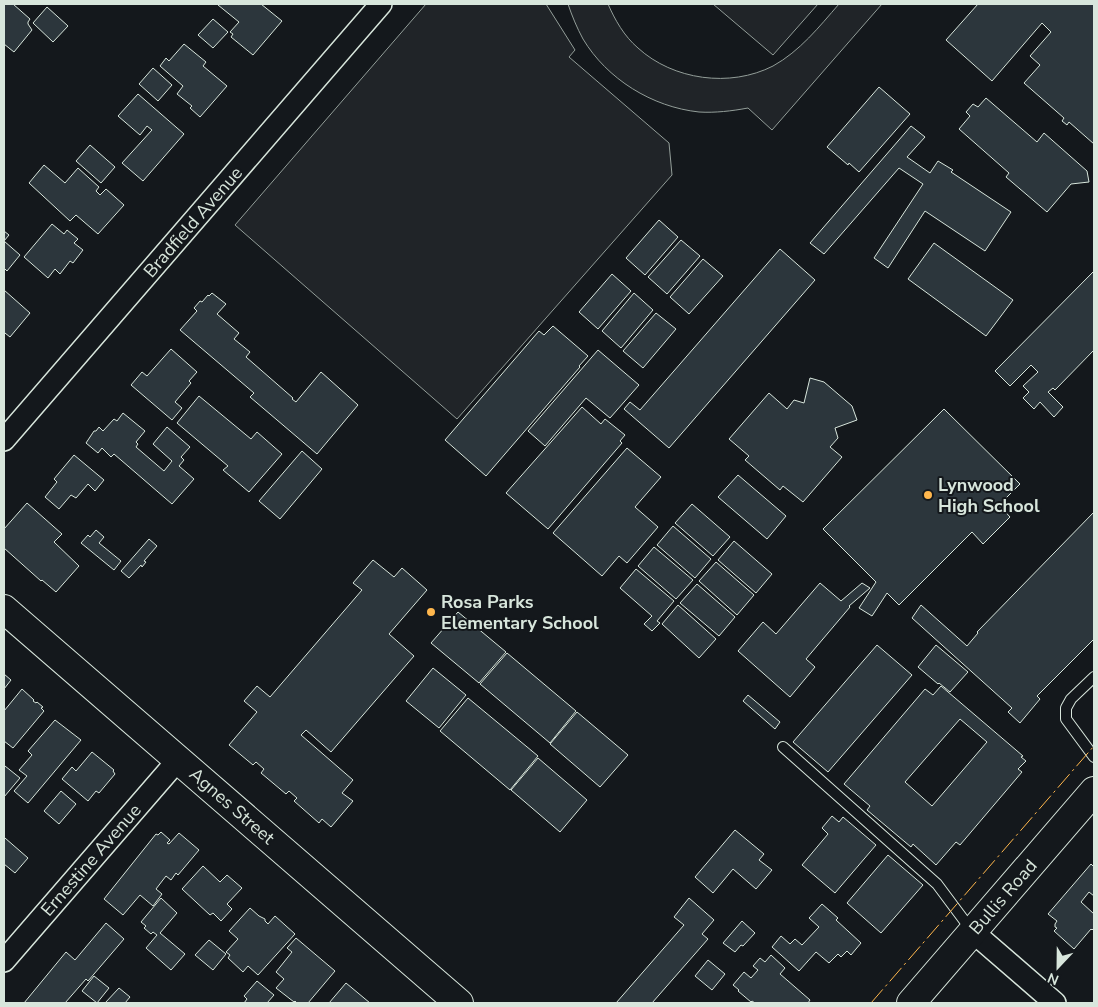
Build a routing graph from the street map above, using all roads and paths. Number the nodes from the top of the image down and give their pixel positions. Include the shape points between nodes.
1 (381, 4) edge
2 (4, 440) edge
3 (4, 610) edge
4 (1094, 677) edge
5 (783, 747) dead end
6 (1094, 757) edge
7 (178, 760) junction
8 (1094, 791) edge
9 (973, 932) junction
10 (4, 961) edge
11 (459, 1003) edge
12 (911, 1003) edge
13 (1055, 1003) edge

1 - 2 street, Bradfield Avenue
3 - 7 street, Agnes Street
4 - 6 lane via 1066,708 1066,719
5 - 9 lane via 937,884
7 - 10 street, Ernestine Avenue
7 - 11 street, Agnes Street
8 - 9 street, Bullis Road
9 - 12 street, Bullis Road
9 - 13 street

